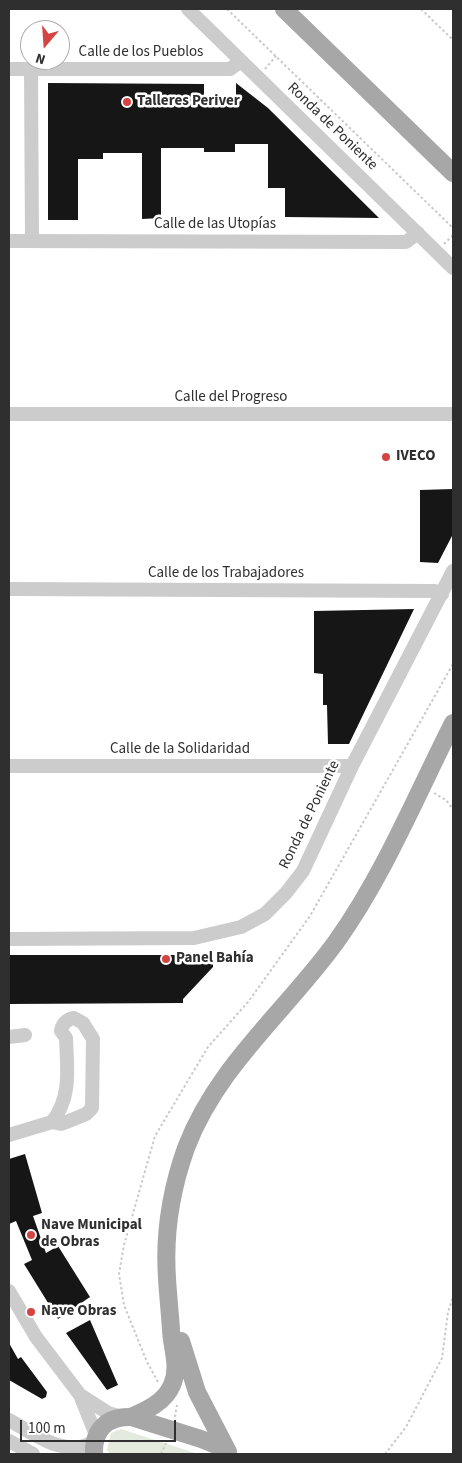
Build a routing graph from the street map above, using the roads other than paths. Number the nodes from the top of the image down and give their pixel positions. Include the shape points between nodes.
1 (188, 9) edge
2 (284, 9) edge
3 (242, 61) junction
4 (70, 68) edge
5 (31, 70) edge
6 (453, 173) edge
7 (418, 233) junction
8 (9, 241) edge
9 (32, 241) junction
10 (453, 268) edge
11 (9, 414) edge
12 (453, 414) edge
13 (453, 571) edge
14 (9, 589) edge
15 (442, 594) junction
16 (453, 723) edge
17 (9, 766) edge
18 (352, 766) junction
19 (9, 939) edge
20 (24, 1035) dead end
21 (9, 1037) edge
22 (52, 1122) junction
23 (9, 1135) edge
24 (9, 1291) edge
25 (171, 1314) junction
26 (80, 1395) junction
27 (127, 1417) junction
28 (9, 1420) edge
29 (9, 1441) edge
30 (95, 1443) edge
31 (61, 1450) edge
32 (227, 1452) edge
33 (33, 1454) edge

1 - 3 street, Ronda de Poniente
2 - 6 main road
3 - 4 street, Calle de los Pueblos via 230,69
3 - 7 street, Ronda de Poniente
5 - 9 street
7 - 9 street, Calle de las Utopías via 406,242
7 - 10 street, Ronda de Poniente
8 - 9 street, Calle de las Utopías
11 - 12 street, Calle del Progreso
13 - 15 street, Ronda de Poniente
14 - 15 street, Calle de los Trabajadores via 425,591
15 - 18 street, Ronda de Poniente
16 - 25 main road via 351,919 234,1063 196,1126 179,1168 168,1217 166,1256
17 - 18 street, Calle de la Solidaridad
18 - 19 street, Ronda de Poniente via 303,871 265,914 241,927 194,938
20 - 21 street
22 - 22 street via 67,1093 66,1038 61,1031 68,1020 74,1018 83,1023 93,1039 93,1103 86,1114 61,1124
22 - 23 street
24 - 26 street via 36,1337
25 - 27 main road via 176,1364 172,1386 158,1402
25 - 32 main road via 197,1392
26 - 27 street via 108,1413
26 - 30 street
27 - 30 main road via 105,1424
27 - 32 main road via 201,1439
28 - 31 street
29 - 33 street
30 - 31 street

